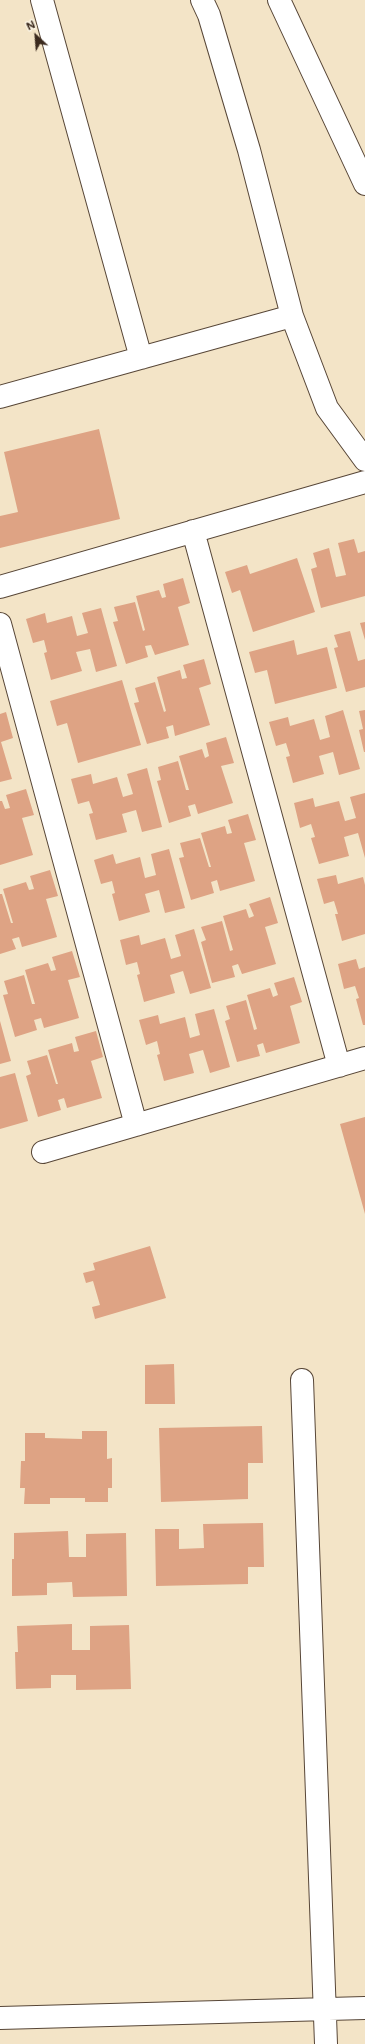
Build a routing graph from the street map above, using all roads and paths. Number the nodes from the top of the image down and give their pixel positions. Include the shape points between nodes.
1 (42, 0) edge
2 (202, 0) edge
3 (279, 0) edge
4 (365, 184) edge
5 (292, 316) junction
6 (141, 358) junction
7 (0, 398) edge
8 (365, 460) edge
9 (365, 482) edge
10 (193, 531) junction
11 (0, 587) edge
12 (0, 624) edge
13 (365, 1058) edge
14 (338, 1066) junction
15 (136, 1125) junction
16 (43, 1152) dead end
17 (302, 1380) dead end
18 (365, 2008) edge
19 (325, 2009) junction
20 (0, 2018) edge
21 (326, 2044) edge

1 - 6 street
2 - 5 street via 249,150
3 - 4 street
5 - 6 street
5 - 8 street via 327,408
6 - 7 street
9 - 10 street
10 - 11 street
10 - 14 street
12 - 15 street
13 - 14 street
14 - 15 street
15 - 16 street
17 - 19 street
18 - 19 street
19 - 20 street
19 - 21 street

